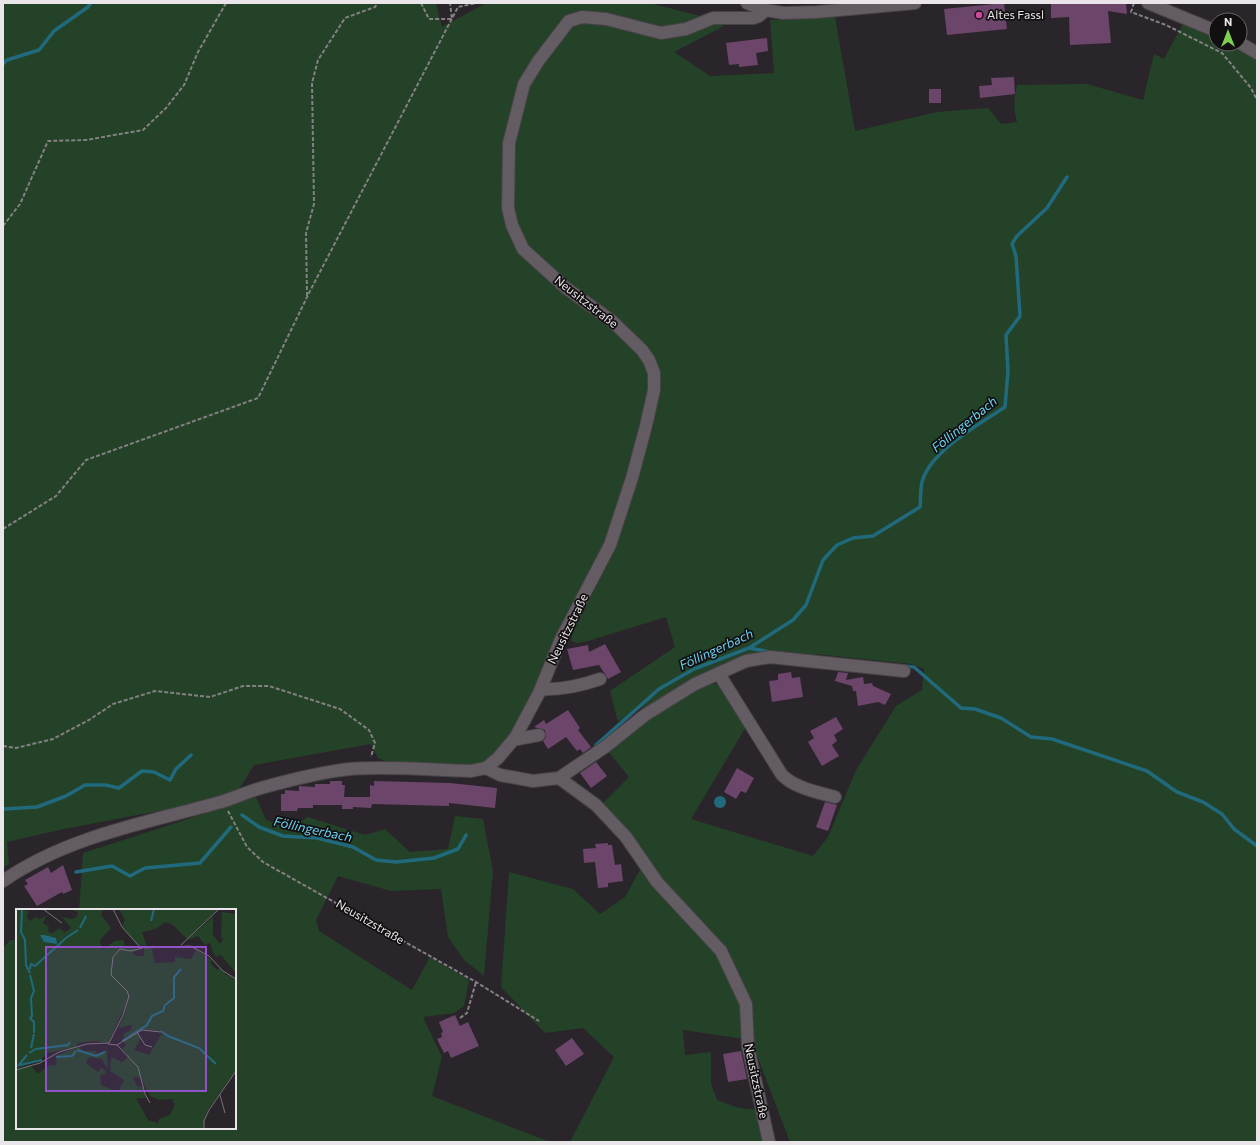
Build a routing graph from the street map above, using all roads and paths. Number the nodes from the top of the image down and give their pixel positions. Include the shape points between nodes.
1 (226, 3) edge
2 (378, 3) edge
3 (421, 3) edge
4 (450, 3) edge
5 (477, 3) edge
6 (747, 3) edge
7 (915, 3) edge
8 (1134, 3) edge
9 (1148, 3) edge
10 (766, 10) junction
11 (452, 19) junction
12 (1208, 28) edge
13 (1248, 48) edge
14 (1257, 53) edge
15 (1257, 100) edge
16 (3, 226) edge
17 (307, 298) junction
18 (3, 529) edge
19 (904, 671) dead end
20 (719, 674) junction
21 (600, 679) dead end
22 (541, 689) junction
23 (539, 735) dead end
24 (513, 740) junction
25 (3, 746) edge
26 (370, 768) junction
27 (486, 768) junction
28 (560, 778) junction
29 (835, 797) dead end
30 (223, 802) junction
31 (3, 881) edge
32 (476, 982) junction
33 (460, 1018) dead end
34 (539, 1021) dead end
35 (769, 1142) edge

1 - 16 path via 198,52 184,85 166,108 143,130 86,140 48,141 20,204
2 - 17 path via 375,7 345,18 318,60 312,83 314,204 306,233
3 - 11 path via 429,19
4 - 11 path
5 - 11 path via 458,7
6 - 10 street
7 - 10 street via 817,12 783,13
8 - 15 path via 1131,12 1166,25 1222,53 1251,88
9 - 12 street
10 - 22 street, Neusitzstraße via 754,18 712,18 686,29 661,33 606,19 582,17 569,21 538,60 524,84 509,144 508,208 520,243 523,249 549,273 631,338 649,360 654,373 654,390 646,426 610,545 561,638
11 - 17 path
13 - 14 street
17 - 18 path via 258,398 86,460 56,496
19 - 20 street via 770,657 746,661
20 - 28 street via 671,697
20 - 29 street via 782,775 800,786
21 - 22 street via 572,687
22 - 24 street, Neusitzstraße
23 - 24 street
24 - 27 street, Neusitzstraße
25 - 26 path via 16,748 53,739 113,704 155,691 210,697 243,686 269,686 340,709 369,730 376,743 371,754
26 - 27 street via 471,771
26 - 30 street via 323,773 261,788
27 - 28 street via 500,776 533,781
28 - 35 street, Neusitzstraße via 596,805 626,837 657,882 722,951 746,1004 748,1047
30 - 31 street via 79,842 37,860
30 - 32 path, Neusitzstraße via 247,847 262,862
32 - 33 path via 467,1013
32 - 34 path, Neusitzstraße

